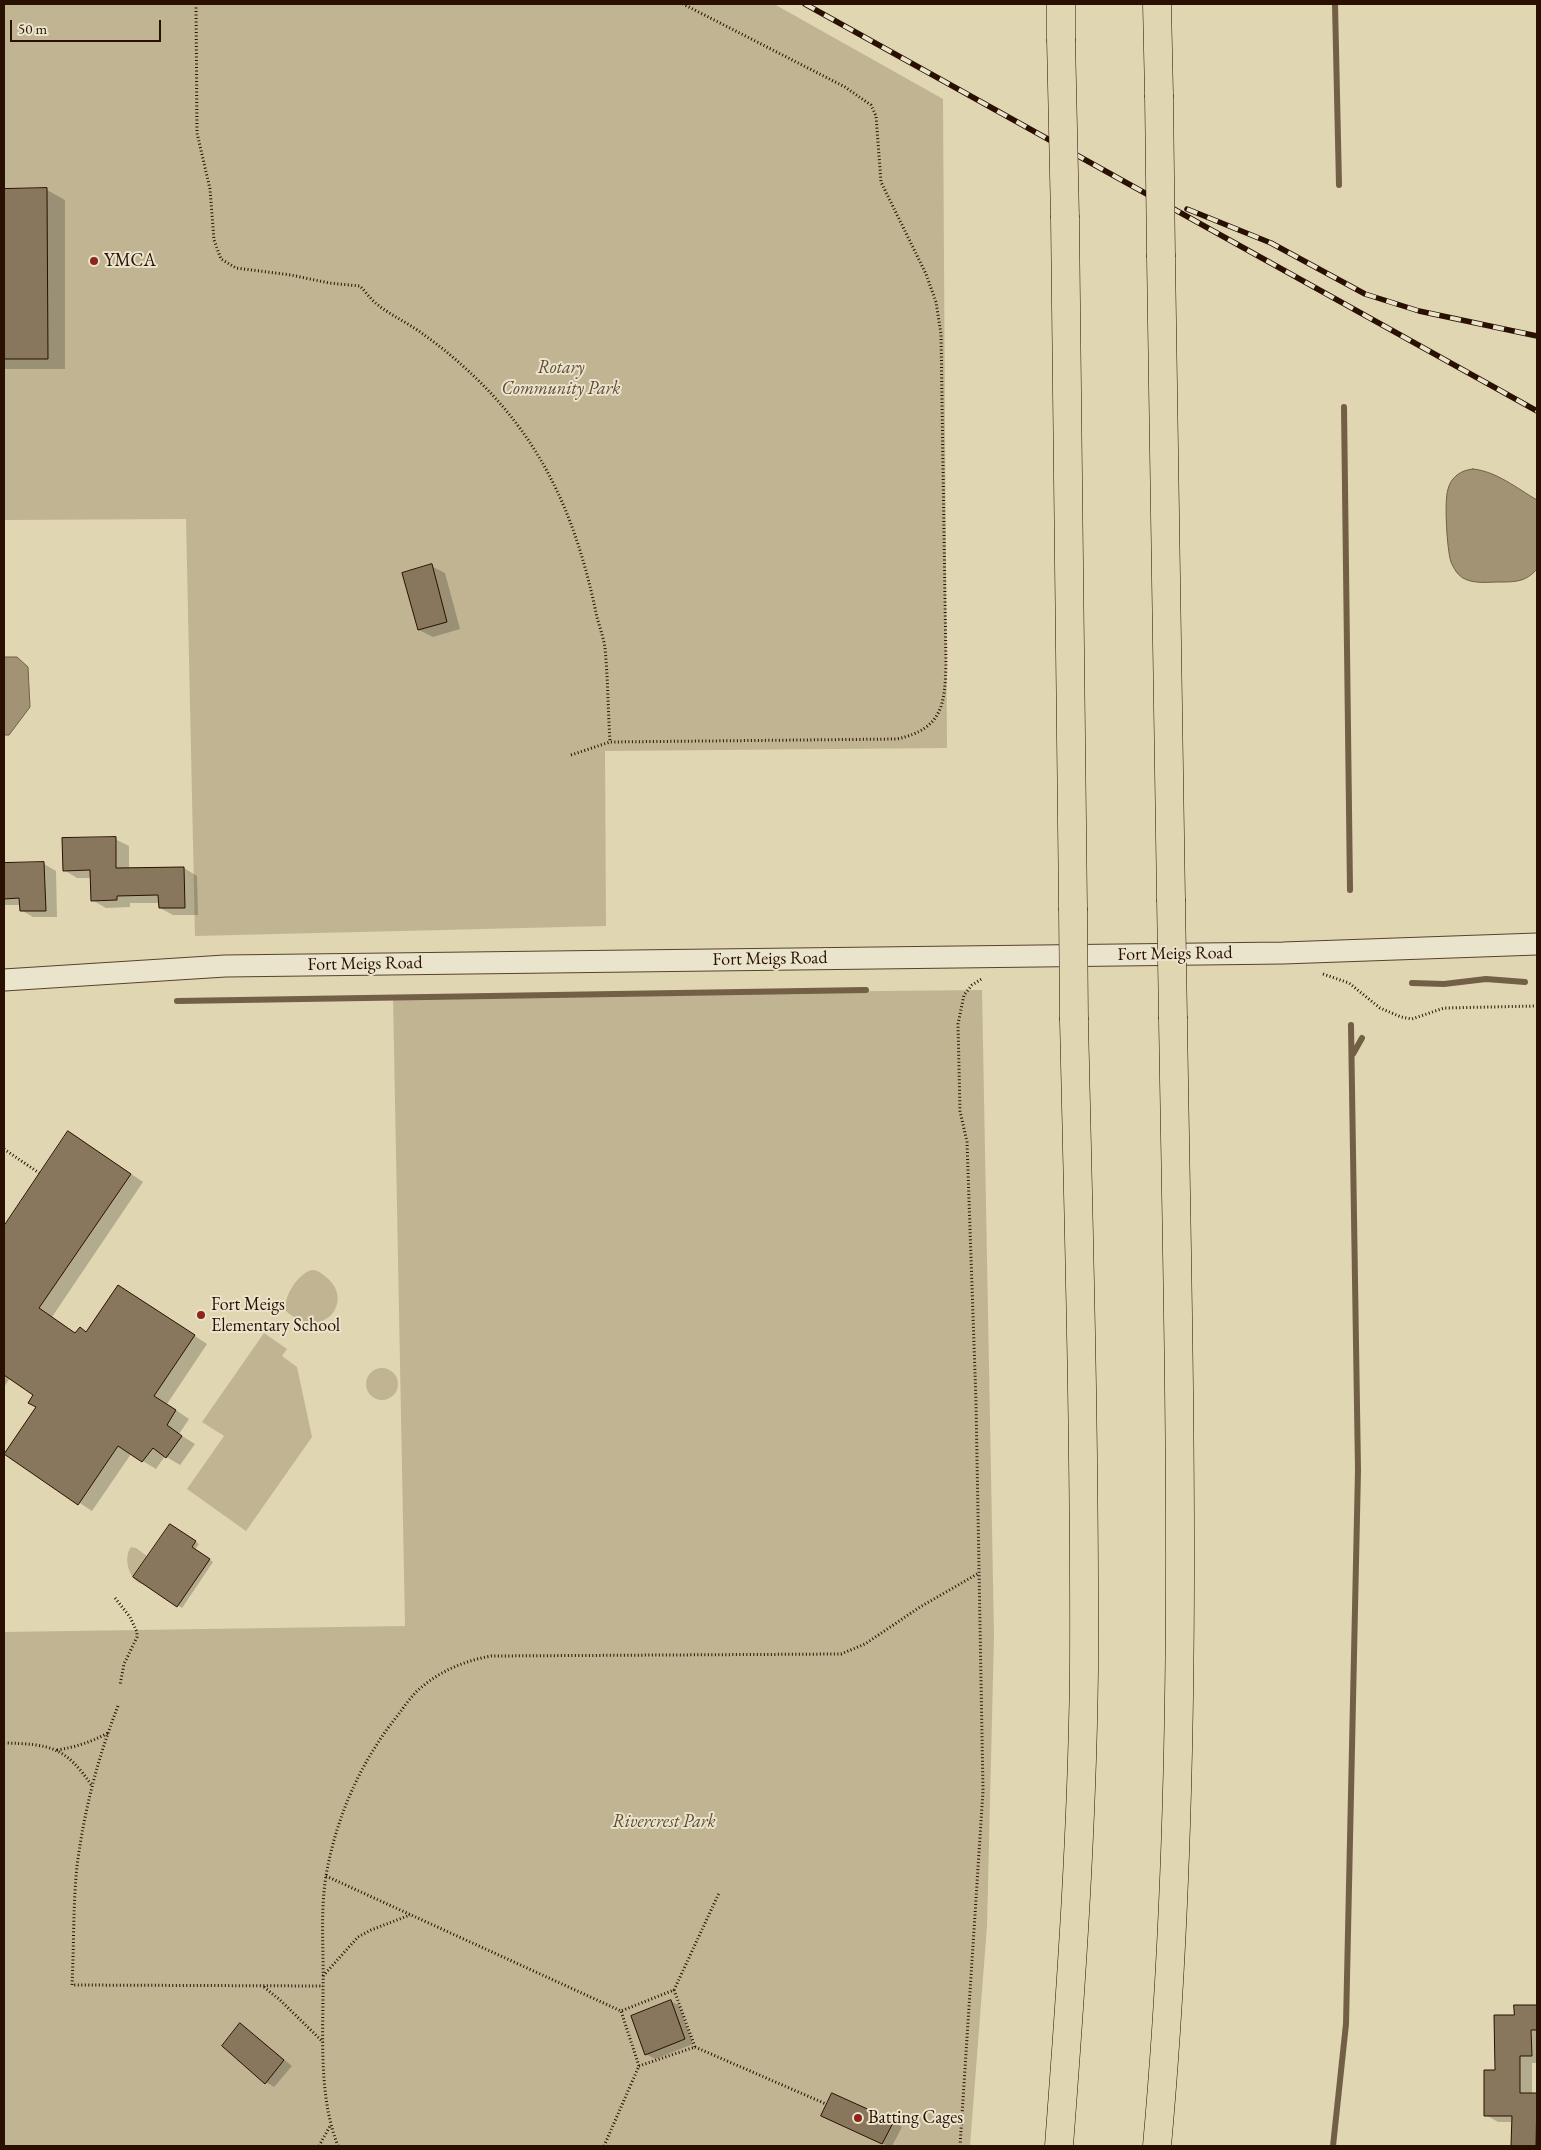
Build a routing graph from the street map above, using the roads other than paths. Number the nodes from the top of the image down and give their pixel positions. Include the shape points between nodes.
1 (1061, 4) edge
2 (1157, 4) edge
3 (1537, 944) edge
4 (4, 980) edge
5 (1059, 2146) edge
6 (1157, 2146) edge

1 - 5 highway, bridge via 1072,908 1084,1492 1084,1674 1079,1840
2 - 6 highway, bridge via 1181,1508 1179,1719 1171,1930
3 - 4 street, Fort Meigs Road via 1283,952 225,966

